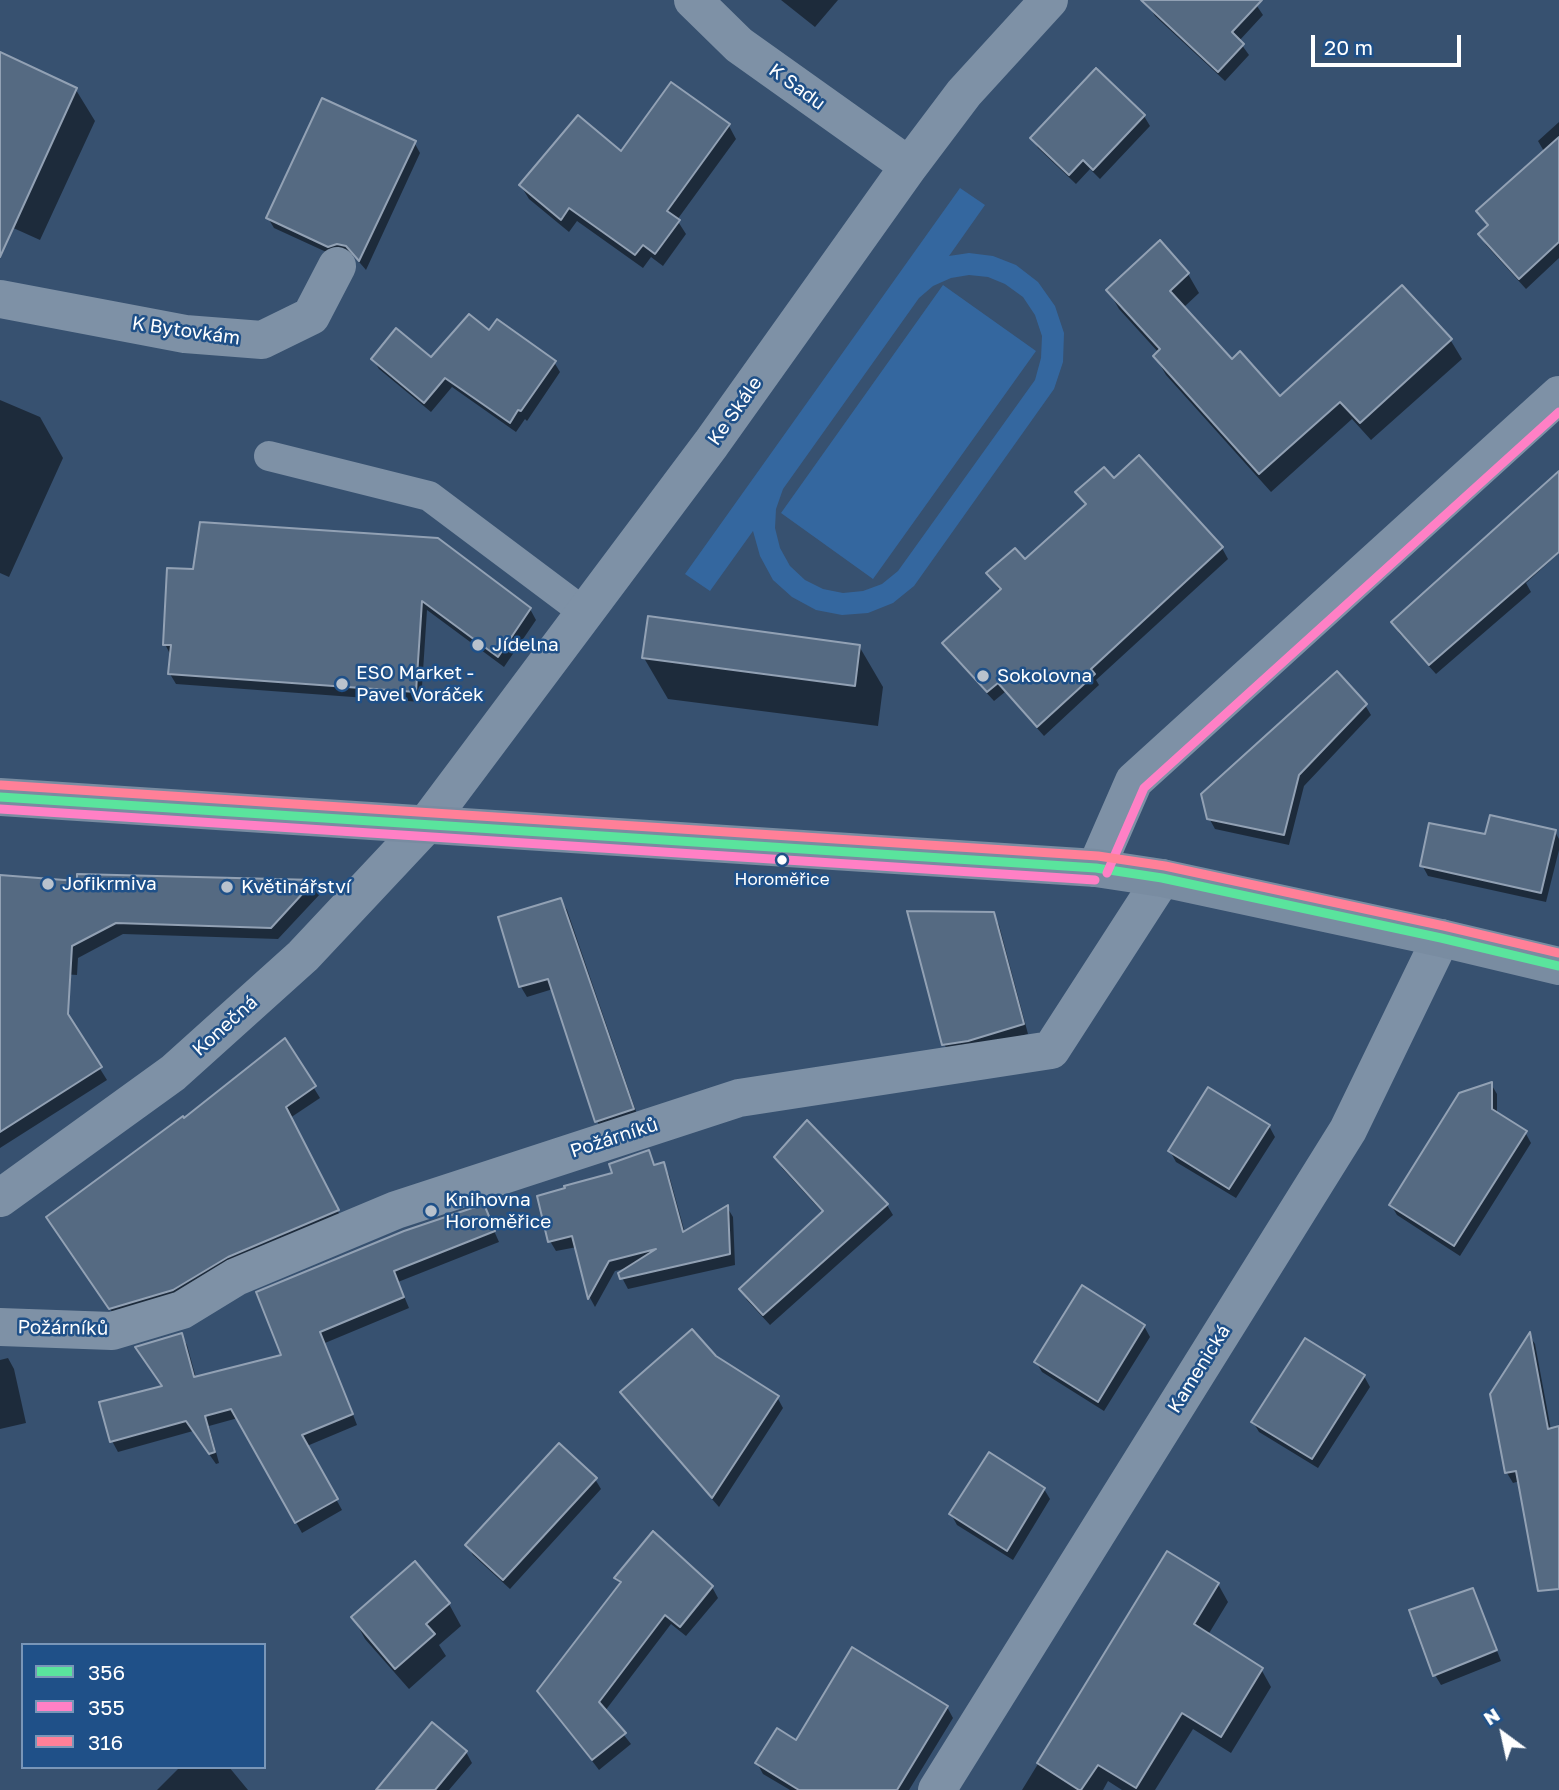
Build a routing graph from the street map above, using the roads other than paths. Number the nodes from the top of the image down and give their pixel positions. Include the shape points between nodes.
1 (692, 0) edge
2 (1049, 0) edge
3 (909, 166) junction
4 (337, 266) dead end
5 (0, 299) edge
6 (1559, 396) edge
7 (269, 456) dead end
8 (585, 613) junction
9 (0, 797) edge
10 (425, 825) junction
11 (1096, 868) junction
12 (1162, 878) junction
13 (1441, 938) junction
14 (1559, 966) edge
15 (0, 1198) edge
16 (0, 1328) edge
17 (937, 1790) edge

1 - 3 street, K Sadu via 739,45
2 - 3 street, Ke Skále via 964,93
3 - 8 street, Ke Skále
4 - 5 street, K Bytovkám via 311,316 262,340 185,334
6 - 11 street via 1134,781
7 - 8 lane via 429,496
8 - 10 street, Ke Skále
9 - 10 main road
10 - 11 main road
10 - 15 street, Konečná via 303,956 173,1073
11 - 12 main road
12 - 13 main road
12 - 16 street, Požárníků via 1051,1050 739,1098 396,1210 236,1277 182,1310 112,1331
13 - 14 main road
13 - 17 street, Kamenická via 1348,1130

